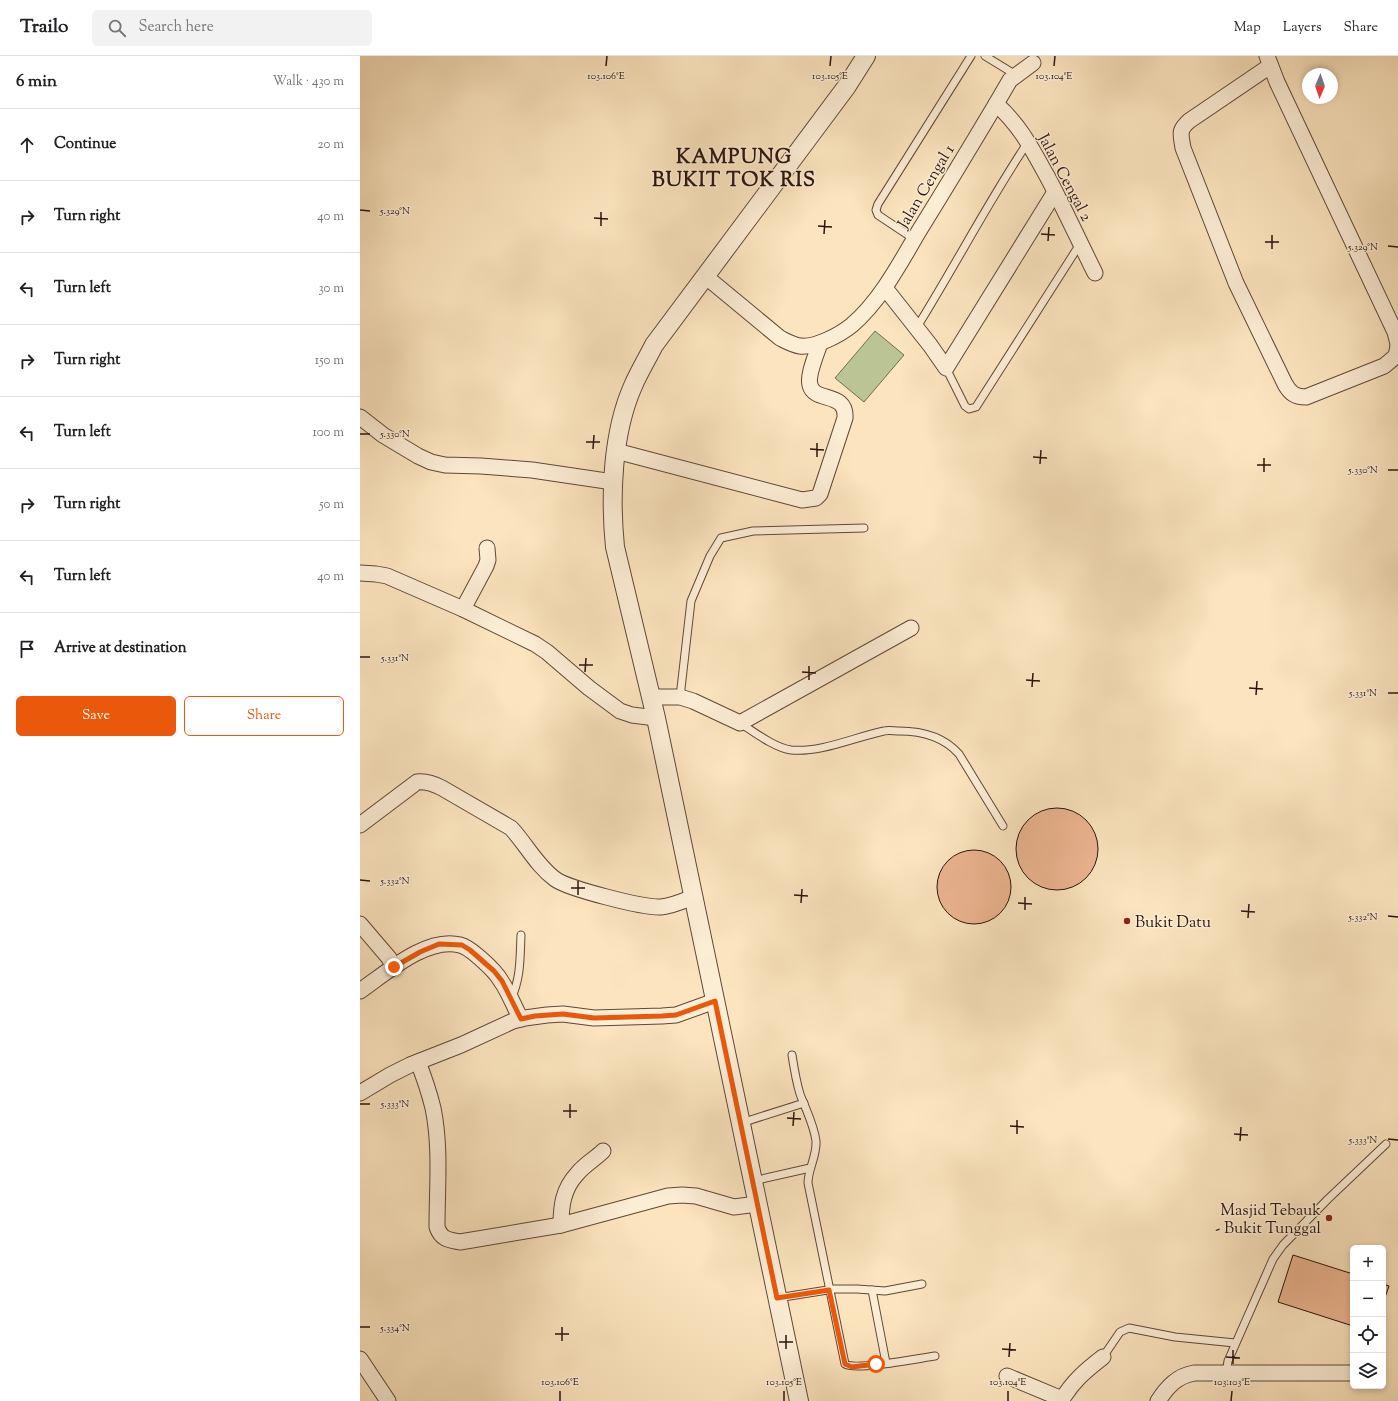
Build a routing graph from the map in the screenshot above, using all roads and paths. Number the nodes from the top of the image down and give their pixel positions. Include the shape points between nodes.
1 (866, 56) edge
2 (971, 56) edge
3 (985, 56) edge
4 (1269, 61) edge
5 (1033, 63) dead end
6 (1016, 75) junction
7 (996, 104) junction
8 (1028, 142) junction
9 (1055, 192) junction
10 (914, 239) junction
11 (1080, 244) junction
12 (1095, 273) dead end
13 (705, 276) junction
14 (885, 288) junction
15 (917, 327) junction
16 (820, 343) junction
17 (1398, 345) edge
18 (946, 368) junction
19 (360, 417) edge
20 (616, 451) junction
21 (613, 482) junction
22 (864, 528) dead end
23 (487, 548) dead end
24 (360, 573) edge
25 (463, 609) junction
26 (911, 628) dead end
27 (651, 697) junction
28 (680, 697) junction
29 (656, 718) junction
30 (740, 723) junction
31 (360, 825) edge
32 (1002, 826) dead end
33 (693, 897) junction
34 (360, 924) edge
35 (521, 935) dead end
36 (394, 967) junction
37 (360, 991) edge
38 (511, 999) junction
39 (715, 1001) junction
40 (521, 1019) junction
41 (792, 1055) dead end
42 (418, 1062) junction
43 (360, 1093) edge
44 (804, 1103) junction
45 (740, 1123) junction
46 (1386, 1144) dead end
47 (603, 1151) dead end
48 (810, 1168) junction
49 (752, 1181) junction
50 (757, 1204) junction
51 (561, 1225) junction
52 (922, 1284) dead end
53 (829, 1290) junction
54 (872, 1290) junction
55 (777, 1298) junction
56 (1235, 1343) junction
57 (936, 1356) dead end
58 (1103, 1357) joint
59 (360, 1359) edge
60 (886, 1363) junction
61 (1350, 1373) edge
62 (1226, 1374) junction
63 (1007, 1376) dead end
64 (1062, 1400) edge
65 (388, 1401) edge
66 (799, 1401) edge
67 (1158, 1401) edge

1 - 13 street via 847,86
2 - 10 lane via 876,210 878,215
3 - 6 lane
4 - 17 street
4 - 17 street via 1182,128 1183,148 1236,283 1285,384 1290,392 1298,397 1306,397 1384,366 1396,356
5 - 6 street, Jalan Cengal 1
6 - 7 street, Jalan Cengal 1 via 1007,84
7 - 8 street, Jalan Cengal 2 via 1020,129
7 - 10 street, Jalan Cengal 1
8 - 9 street, Jalan Cengal 2
8 - 15 lane
9 - 11 street, Jalan Cengal 2
9 - 18 street
10 - 14 street, Jalan Cengal 1
11 - 12 street, Jalan Cengal 2
11 - 18 lane via 976,407 969,409 965,406
13 - 16 street via 780,338 800,346
13 - 20 street via 654,345 639,373 623,415
14 - 15 street
14 - 16 street, Jalan Cengal 1 via 852,325
15 - 18 street
16 - 20 street via 809,385 814,392 840,403 845,418 820,494 816,498 802,500
19 - 21 street via 383,435 432,462 532,470
20 - 21 street
21 - 27 street via 615,547
22 - 28 lane via 753,531 721,538 710,556 691,601
23 - 25 street via 486,566
24 - 25 street via 387,576
25 - 29 street via 535,644 620,711
26 - 30 street
27 - 28 street
27 - 29 street
28 - 30 street via 693,700
29 - 33 street
30 - 32 lane via 778,745 800,750 844,743 885,731 920,732 936,736 959,754
31 - 33 street via 417,782 431,783 511,828 548,873 562,883 653,907 671,905
33 - 39 street
34 - 36 street
35 - 38 lane via 518,982
36 - 37 street
36 - 38 street via 439,944 462,945 494,971
38 - 40 street
39 - 40 street via 676,1015 594,1018 563,1014
39 - 45 street
40 - 42 street
41 - 44 lane
42 - 43 street
42 - 51 street via 431,1102 436,1132 439,1234 460,1242
44 - 45 lane
44 - 48 lane via 816,1141
45 - 49 street
46 - 56 lane via 1283,1245 1273,1259
47 - 51 street via 578,1173 568,1187 563,1198
48 - 49 lane
48 - 53 lane via 808,1183
49 - 50 street
50 - 51 street via 734,1207 696,1196 668,1196
50 - 55 street
52 - 54 lane via 885,1291
53 - 54 lane
53 - 55 lane
53 - 60 lane via 845,1364 852,1367
54 - 60 lane
55 - 66 street
56 - 58 lane via 1175,1337 1129,1328 1120,1332
56 - 62 lane
57 - 60 lane
58 - 64 street via 1070,1387
59 - 65 street
61 - 62 street
62 - 67 street via 1184,1375 1165,1391
63 - 64 street

